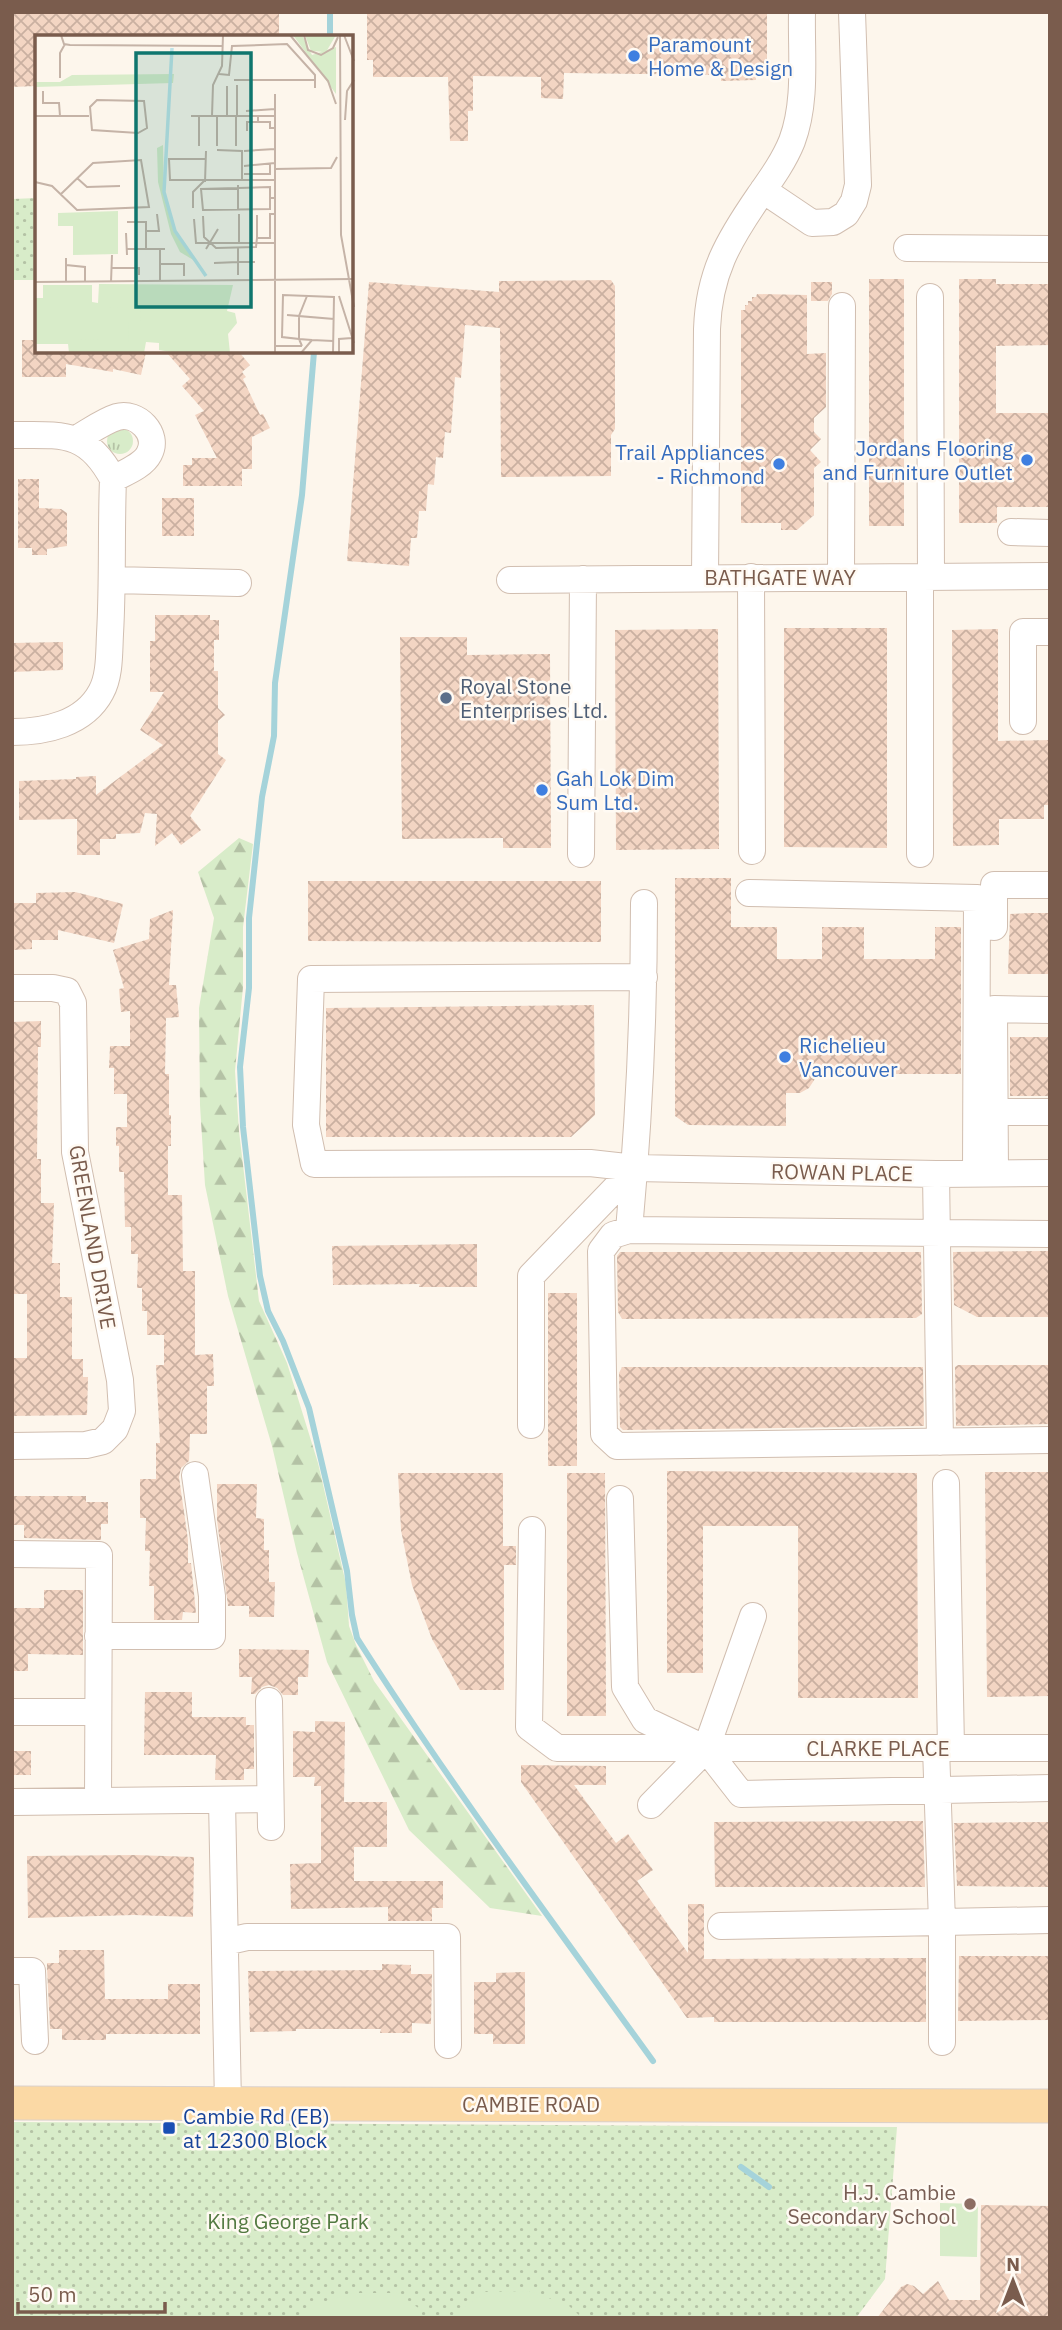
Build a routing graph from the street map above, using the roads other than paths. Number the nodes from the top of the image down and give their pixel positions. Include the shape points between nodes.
1 (802, 12) edge
2 (852, 12) edge
3 (763, 190) junction
4 (907, 248) dead end
5 (1050, 249) edge
6 (930, 297) dead end
7 (842, 306) dead end
8 (12, 435) edge
9 (78, 438) junction
10 (113, 478) junction
11 (1011, 532) dead end
12 (1050, 533) edge
13 (1050, 576) edge
14 (705, 577) junction
15 (751, 577) junction
16 (841, 577) junction
17 (926, 577) junction
18 (583, 579) junction
19 (113, 580) junction
20 (510, 580) dead end
21 (238, 583) dead end
22 (1050, 632) edge
23 (1023, 721) dead end
24 (12, 732) edge
25 (752, 851) dead end
26 (582, 853) dead end
27 (920, 854) dead end
28 (1050, 885) edge
29 (750, 893) dead end
30 (643, 903) dead end
31 (643, 977) junction
32 (12, 988) edge
33 (994, 1009) junction
34 (1050, 1010) edge
35 (995, 1112) junction
36 (1050, 1112) edge
37 (635, 1168) junction
38 (986, 1173) junction
39 (1050, 1173) edge
40 (936, 1174) junction
41 (629, 1230) junction
42 (937, 1233) junction
43 (1050, 1234) edge
44 (531, 1425) dead end
45 (1050, 1440) edge
46 (940, 1442) junction
47 (12, 1446) edge
48 (195, 1475) dead end
49 (946, 1483) dead end
50 (620, 1499) dead end
51 (532, 1530) dead end
52 (12, 1554) edge
53 (753, 1616) dead end
54 (98, 1636) junction
55 (268, 1702) dead end
56 (12, 1712) edge
57 (98, 1712) junction
58 (944, 1748) junction
59 (1050, 1748) edge
60 (706, 1749) junction
61 (1050, 1788) edge
62 (938, 1790) junction
63 (270, 1799) junction
64 (222, 1800) junction
65 (98, 1801) junction
66 (12, 1802) edge
67 (651, 1805) dead end
68 (271, 1827) dead end
69 (1050, 1920) edge
70 (942, 1922) junction
71 (721, 1926) dead end
72 (225, 1942) junction
73 (12, 1971) edge
74 (35, 2041) dead end
75 (942, 2042) dead end
76 (448, 2045) dead end
77 (12, 2103) edge
78 (228, 2104) junction
79 (1050, 2106) edge

1 - 3 street via 798,120 784,157
2 - 3 street via 858,184 854,201 846,214 833,222 812,223
3 - 14 street via 726,247 710,293
4 - 5 street
6 - 17 street
7 - 16 street
8 - 9 street
9 - 10 street via 95,451
9 - 10 street via 119,416 146,426 152,437 149,454
10 - 19 street
11 - 12 street
13 - 17 street, BATHGATE WAY
14 - 15 street, BATHGATE WAY
14 - 18 street, BATHGATE WAY
15 - 16 street, BATHGATE WAY
15 - 25 street
16 - 17 street, BATHGATE WAY
17 - 27 street
18 - 20 street, BATHGATE WAY
18 - 26 street
19 - 21 street
19 - 24 street via 102,691 88,709 63,725
22 - 23 street via 1023,632
28 - 33 street via 994,885
29 - 38 street via 976,898
30 - 31 street
31 - 37 street
31 - 37 street, ROWAN PLACE via 311,979 306,1125 314,1164
32 - 47 street, GREENLAND DRIVE via 67,991 74,1003 75,1152 120,1380 122,1411 115,1429 103,1441
33 - 34 street
33 - 35 street
35 - 36 street
35 - 38 street
37 - 40 street, ROWAN PLACE
37 - 41 street
37 - 44 street via 531,1276
38 - 39 street, ROWAN PLACE
38 - 40 street, ROWAN PLACE
40 - 42 street
41 - 42 street
41 - 46 street via 613,1235 601,1251 604,1434 617,1446
42 - 43 street
42 - 46 street
45 - 46 street
48 - 54 street via 212,1596 212,1636
49 - 58 street
50 - 60 street via 625,1687 645,1720
51 - 60 street, CLARKE PLACE via 529,1727 557,1748
52 - 54 street via 99,1555
53 - 60 street
54 - 57 street
55 - 63 street
56 - 57 street
57 - 65 street
58 - 59 street, CLARKE PLACE
58 - 60 street, CLARKE PLACE
58 - 62 street
60 - 62 street via 741,1794
60 - 67 street
61 - 62 street
62 - 70 street
63 - 64 street
63 - 68 street
64 - 65 street
64 - 72 street
65 - 66 street
69 - 70 street
70 - 71 street
70 - 75 street
72 - 76 street via 247,1937 447,1937
72 - 78 street
73 - 74 street via 32,1971
77 - 78 main road, CAMBIE ROAD
78 - 79 main road, CAMBIE ROAD

